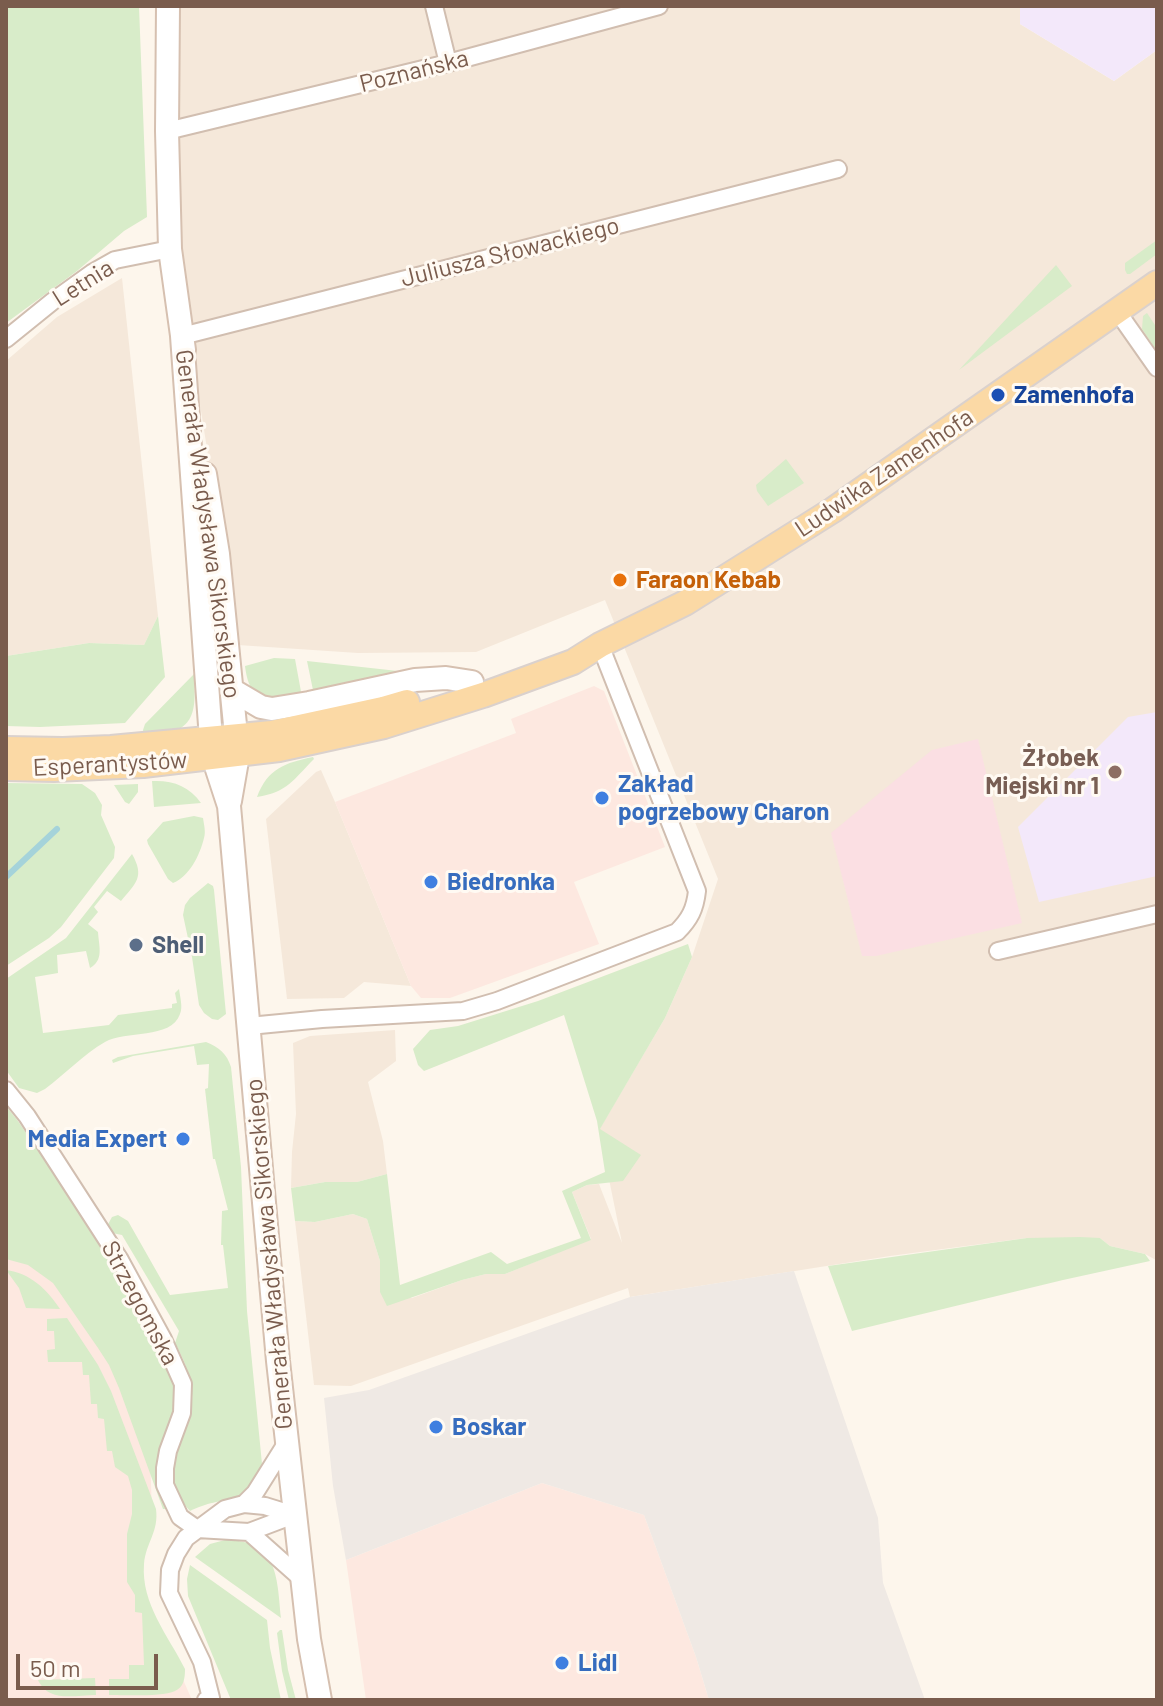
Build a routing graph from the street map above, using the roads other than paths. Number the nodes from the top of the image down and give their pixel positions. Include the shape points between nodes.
1 (168, 6) edge
2 (434, 6) edge
3 (659, 6) edge
4 (621, 10) edge
5 (448, 63) junction
6 (167, 131) junction
7 (838, 169) dead end
8 (170, 249) junction
9 (1157, 283) edge
10 (1117, 311) junction
11 (182, 336) junction
12 (6, 339) edge
13 (1157, 368) edge
14 (600, 645) junction
15 (472, 682) junction
16 (232, 690) junction
17 (237, 745) junction
18 (212, 748) junction
19 (6, 749) edge
20 (6, 768) edge
21 (229, 806) junction
22 (1157, 914) edge
23 (998, 951) dead end
24 (249, 1026) junction
25 (6, 1090) edge
26 (287, 1442) junction
27 (244, 1504) junction
28 (294, 1515) junction
29 (197, 1529) junction
30 (249, 1532) junction
31 (303, 1580) junction
32 (206, 1700) edge
33 (320, 1700) edge

1 - 6 street, Generała Władysława Sikorskiego
2 - 5 street
3 - 4 street, Poznańska
4 - 5 street, Poznańska
5 - 6 street, Poznańska
6 - 8 street, Generała Władysława Sikorskiego
7 - 11 street, Juliusza Słowackiego
8 - 11 street, Generała Władysława Sikorskiego
8 - 12 street, Letnia via 115,260
9 - 10 main road, Ludwika Zamenhofa
10 - 13 street
10 - 14 main road, Ludwika Zamenhofa via 833,510 685,603
11 - 16 street, Generała Władysława Sikorskiego via 218,554
11 - 18 street, Generała Władysława Sikorskiego
14 - 15 main road, Ludwika Zamenhofa via 540,657
14 - 17 main road, Ludwika Zamenhofa via 573,662 347,736 292,747
14 - 24 street via 697,891 688,922 677,932 463,1011
15 - 16 street, Ludwika Zamenhofa via 415,680 272,709
15 - 17 main road, Ludwika Zamenhofa
16 - 17 street, Generała Władysława Sikorskiego
17 - 18 main road
17 - 21 street, Generała Władysława Sikorskiego
18 - 19 main road, Esperantystów
18 - 20 main road, Esperantystów via 143,765
18 - 21 street, Generała Władysława Sikorskiego
21 - 24 street, Generała Władysława Sikorskiego
22 - 23 street
24 - 26 street, Generała Władysława Sikorskiego
25 - 29 street, Strzegomska via 120,1260 183,1384 182,1413 168,1451 165,1485 180,1517
26 - 27 street
26 - 28 street, Generała Władysława Sikorskiego
27 - 28 street
27 - 29 street via 225,1509
28 - 30 street
28 - 31 street, Generała Władysława Sikorskiego
29 - 30 street
29 - 32 street via 176,1554 169,1593 202,1662 211,1698
30 - 31 street
31 - 33 street, Generała Władysława Sikorskiego

